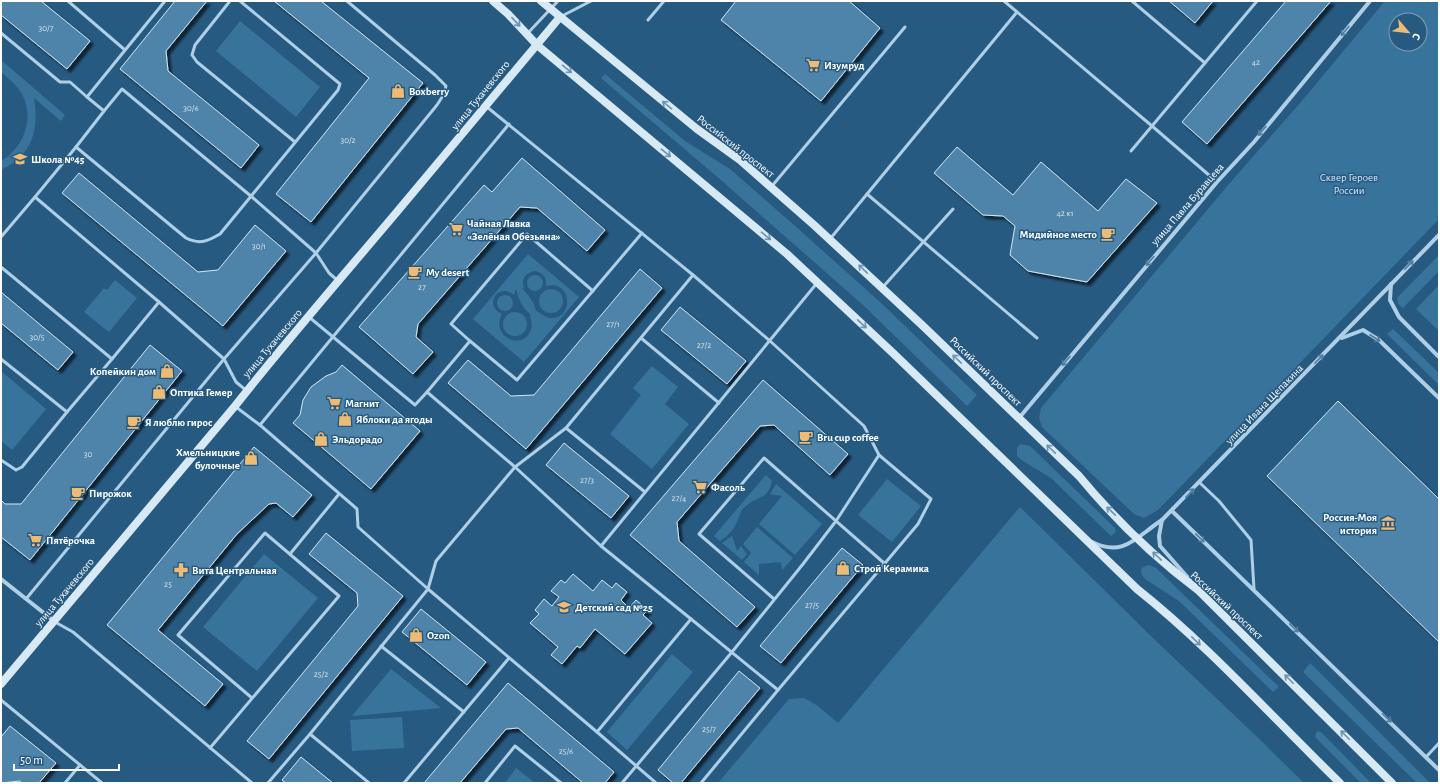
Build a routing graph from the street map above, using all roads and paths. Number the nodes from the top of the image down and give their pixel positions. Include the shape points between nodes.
1 (68, 1) edge
2 (165, 1) edge
3 (230, 1) edge
4 (240, 1) edge
5 (347, 1) edge
6 (493, 1) edge
7 (541, 1) edge
8 (558, 1) edge
9 (591, 1) edge
10 (664, 1) edge
11 (1004, 1) edge
12 (1132, 1) edge
13 (1256, 1) edge
14 (1370, 1) edge
15 (550, 8) junction
16 (1017, 12) junction
17 (560, 17) junction
18 (648, 20) dead end
19 (905, 27) dead end
20 (1, 33) edge
21 (527, 34) junction
22 (537, 44) junction
23 (125, 50) junction
24 (1205, 62) junction
25 (87, 97) junction
26 (486, 106) junction
27 (104, 111) junction
28 (509, 124) junction
29 (1152, 126) junction
30 (295, 142) junction
31 (76, 147) junction
32 (1131, 151) dead end
33 (1217, 182) junction
34 (770, 187) junction
35 (867, 194) junction
36 (35, 197) junction
37 (252, 197) junction
38 (952, 209) dead end
39 (642, 234) junction
40 (1439, 235) edge
41 (1, 237) edge
42 (830, 239) junction
43 (923, 241) junction
44 (316, 252) junction
45 (1, 267) edge
46 (693, 275) junction
47 (339, 281) junction
48 (818, 282) junction
49 (1391, 284) junction
50 (882, 288) junction
51 (593, 291) junction
52 (159, 302) junction
53 (309, 317) junction
54 (334, 337) junction
55 (641, 338) junction
56 (1037, 338) dead end
57 (1339, 339) junction
58 (470, 340) junction
59 (770, 341) junction
60 (1439, 357) edge
61 (1, 359) edge
62 (224, 359) junction
63 (112, 360) junction
64 (246, 391) junction
65 (427, 392) junction
66 (1439, 398) edge
67 (719, 403) junction
68 (235, 406) junction
69 (67, 412) junction
70 (1019, 418) junction
71 (260, 425) junction
72 (566, 428) junction
73 (879, 455) junction
74 (1, 460) edge
75 (515, 466) junction
76 (1200, 483) junction
77 (646, 492) junction
78 (339, 494) junction
79 (1172, 510) junction
80 (1162, 520) junction
81 (836, 521) junction
82 (1084, 538) junction
83 (1139, 538) junction
84 (601, 546) junction
85 (290, 554) junction
86 (884, 563) junction
87 (1, 579) edge
88 (428, 589) junction
89 (1254, 589) junction
90 (1198, 590) junction
91 (774, 598) junction
92 (26, 599) junction
93 (690, 619) junction
94 (54, 621) junction
95 (381, 646) junction
96 (732, 652) junction
97 (509, 658) junction
98 (1, 684) edge
99 (778, 690) junction
100 (252, 698) junction
101 (1, 700) edge
102 (464, 712) junction
103 (597, 732) junction
104 (310, 734) junction
105 (1439, 743) edge
106 (210, 748) junction
107 (1427, 756) junction
108 (80, 765) junction
109 (636, 766) junction
110 (1439, 770) edge
111 (65, 783) edge
112 (102, 783) edge
113 (252, 783) edge
114 (268, 783) edge
115 (369, 783) edge
116 (404, 783) edge
117 (485, 783) edge
118 (561, 783) edge
119 (622, 783) edge
120 (656, 783) edge
121 (701, 783) edge
122 (1340, 783) edge
123 (1392, 783) edge

1 - 23 lane
2 - 23 lane
3 - 30 lane via 195,45 192,55 197,62
4 - 30 lane via 340,84 338,90
5 - 44 lane via 446,86 437,106
6 -> 21 main road
7 - 15 main road, Российский проспект
8 - 15 lane
9 - 17 lane
10 - 18 lane
11 - 16 lane
12 - 24 lane
13 - 24 lane
14 -> 33 street, улица Павла Буравцева via 1254,142
15 - 17 main road, Российский проспект
15 - 21 lane
16 - 29 lane
16 - 35 lane
17 - 22 main road, улица Тухачевского
34 -> 17 main road, Российский проспект via 740,160 697,130
19 - 34 lane
20 - 25 lane via 60,82 70,82
21 - 22 main road
22 - 26 main road, улица Тухачевского
22 -> 48 main road
23 - 25 lane
24 - 29 lane
25 - 27 lane
26 - 28 lane
26 - 47 main road, улица Тухачевского
27 - 31 lane
27 - 37 lane via 122,89
28 - 39 lane
28 - 54 lane
29 - 32 lane
29 - 33 lane
30 - 37 lane
31 - 36 lane
31 - 37 lane via 186,238 193,241 210,240 220,234
33 -> 70 street, улица Павла Буравцева
34 - 42 main road, Российский проспект
35 - 42 lane
35 - 43 lane
36 - 41 lane
36 - 52 lane
37 - 44 lane
38 - 43 lane
39 - 46 lane
39 - 51 lane
49 -> 40 street, улица Ивана Щепакина
50 -> 42 main road, Российский проспект
43 - 50 lane
43 - 56 lane
44 - 47 lane via 329,273
44 - 62 lane
45 - 63 lane
46 - 55 lane
46 - 59 lane
47 - 53 main road, улица Тухачевского
48 - 59 lane
48 -> 82 main road
49 - 57 street, улица Ивана Щепакина
49 - 60 street via 1390,300 1399,317
70 -> 50 main road, Российский проспект
51 - 58 lane via 517,380
51 - 58 lane via 527,234 451,324
52 - 62 lane
52 - 63 lane
53 - 54 lane
53 - 64 main road, улица Тухачевского
54 - 65 lane via 415,405
54 - 71 lane
55 - 67 lane
55 - 72 lane
57 -> 66 street via 1363,330 1379,340
76 -> 57 street, улица Ивана Щепакина
58 - 65 lane
59 - 67 lane
59 - 73 lane via 864,426
61 - 69 lane
62 - 64 lane via 236,382
62 - 92 lane
63 - 69 lane
64 - 68 main road, улица Тухачевского
65 - 75 lane
67 - 77 lane
68 - 71 lane
68 - 94 main road, улица Тухачевского
69 - 74 lane via 22,467 16,470
83 -> 70 main road, Российский проспект
71 - 78 lane
72 - 75 lane
72 - 77 lane
73 - 81 lane
73 - 86 lane via 931,499 918,524
75 - 84 lane
75 - 88 lane via 436,561
79 -> 76 street, улица Ивана Щепакина
76 - 89 lane via 1252,540
77 - 84 lane
78 - 85 lane
78 - 88 lane via 357,509 358,527
79 - 80 street, улица Ивана Щепакина
79 -> 89 street
80 - 83 street, улица Ивана Щепакина
80 - 90 street via 1160,546
81 - 86 lane
81 - 91 lane
81 - 91 lane via 764,458 698,534
82 - 83 street, улица Ивана Щепакина via 1100,546 1119,548
82 -> 122 main road via 1137,589 1168,614
90 -> 83 main road, Российский проспект via 1172,570
84 - 93 lane
85 - 100 lane via 339,596
85 - 100 lane via 265,533 178,635
86 - 99 lane
87 - 92 street
88 - 95 lane
88 - 97 lane
89 -> 107 street
123 -> 90 main road, Российский проспект
91 - 96 lane
92 - 94 street
93 - 96 lane
93 - 103 lane
94 - 98 main road, улица Тухачевского
94 - 106 lane via 72,632
95 - 102 lane
95 - 104 lane
96 - 99 lane
96 - 109 lane
97 - 102 lane
97 - 103 lane
99 - 121 lane
100 - 106 lane
101 - 108 lane
102 - 116 lane
103 - 109 lane
104 - 114 lane
104 - 115 lane
105 - 107 lane
106 - 113 lane
107 - 110 street
108 - 111 lane
108 - 112 lane
109 - 119 lane
109 - 120 lane
117 - 118 lane via 515,746

